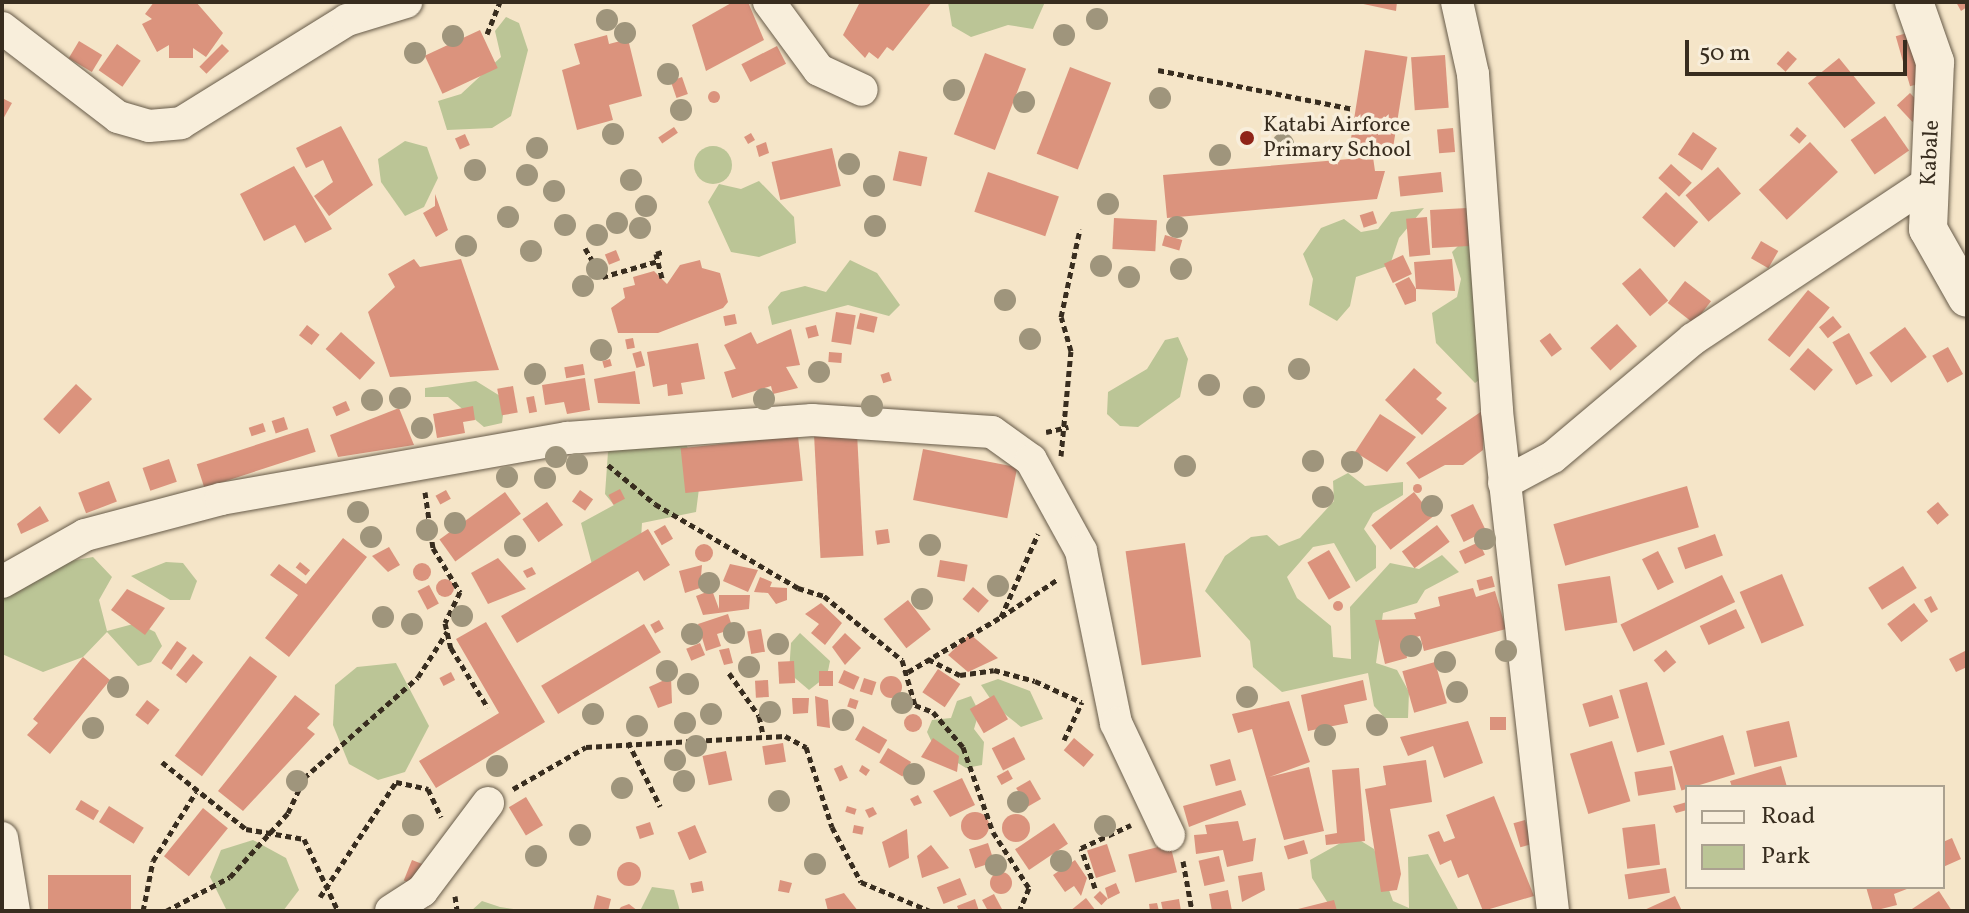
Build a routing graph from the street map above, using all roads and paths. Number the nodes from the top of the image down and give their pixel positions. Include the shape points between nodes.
1 (406, 2) edge
2 (500, 2) edge
3 (769, 2) edge
4 (1457, 2) edge
5 (1914, 2) edge
6 (2, 28) edge
7 (487, 34) dead end
8 (1158, 70) dead end
9 (862, 90) dead end
10 (1353, 109) dead end
11 (1928, 183) junction
12 (1080, 229) dead end
13 (585, 248) dead end
14 (665, 251) dead end
15 (658, 261) junction
16 (662, 278) dead end
17 (1967, 298) edge
18 (580, 437) junction
19 (419, 461) junction
20 (1504, 483) junction
21 (1054, 495) junction
22 (1072, 534) junction
23 (2, 582) edge
24 (1001, 617) junction
25 (447, 632) junction
26 (928, 659) junction
27 (908, 672) junction
28 (729, 673) dead end
29 (488, 708) dead end
30 (763, 735) junction
31 (1122, 735) junction
32 (628, 742) junction
33 (162, 762) dead end
34 (196, 792) junction
35 (488, 803) joint
36 (660, 806) dead end
37 (1163, 821) junction
38 (273, 832) junction
39 (2, 838) edge
40 (452, 843) junction
41 (328, 878) junction
42 (1095, 888) dead end
43 (320, 897) dead end
44 (14, 911) edge
45 (143, 911) edge
46 (166, 911) edge
47 (338, 911) edge
48 (391, 911) edge
49 (930, 911) edge
50 (1019, 911) edge
51 (1192, 911) edge
52 (1553, 911) edge

1 - 6 street via 347,20 181,123 149,126 118,117
2 - 7 path
3 - 9 street via 819,70
4 - 20 street via 1473,74
5 - 11 street, Kabale via 1935,62
8 - 10 path
11 - 17 street, Kabale via 1928,229
11 - 20 street via 1693,339 1553,457
12 - 21 path via 1061,317 1071,351 1067,439
13 - 15 path via 602,277
14 - 15 path
15 - 16 path
18 - 19 street
18 - 21 street via 812,420 992,432 1031,460
18 - 27 path via 655,504 811,592
19 - 23 street via 221,499 85,535
19 - 25 path via 433,548 460,592
20 - 52 street
21 - 22 street
21 - 24 path
22 - 24 path via 1056,582
22 - 31 street
24 - 26 path
25 - 29 path
25 - 38 path via 418,677 304,778
26 - 27 path
26 - 31 path via 960,675 994,670 1035,681 1097,711
27 - 50 path via 915,705 933,712 963,747 993,832 1029,888
28 - 30 path via 759,716
30 - 32 path
30 - 49 path via 806,747 847,861 861,882
31 - 37 street
32 - 35 path via 586,747
32 - 36 path
33 - 34 path
34 - 38 path via 246,829
34 - 45 path via 153,861
35 - 40 street
37 - 42 path via 1081,848
37 - 51 path via 1186,869
38 - 41 path via 304,839
38 - 46 path via 239,860 230,877
39 - 44 street
40 - 41 path via 428,789 396,782
40 - 48 street via 422,891
41 - 43 path
41 - 47 path

